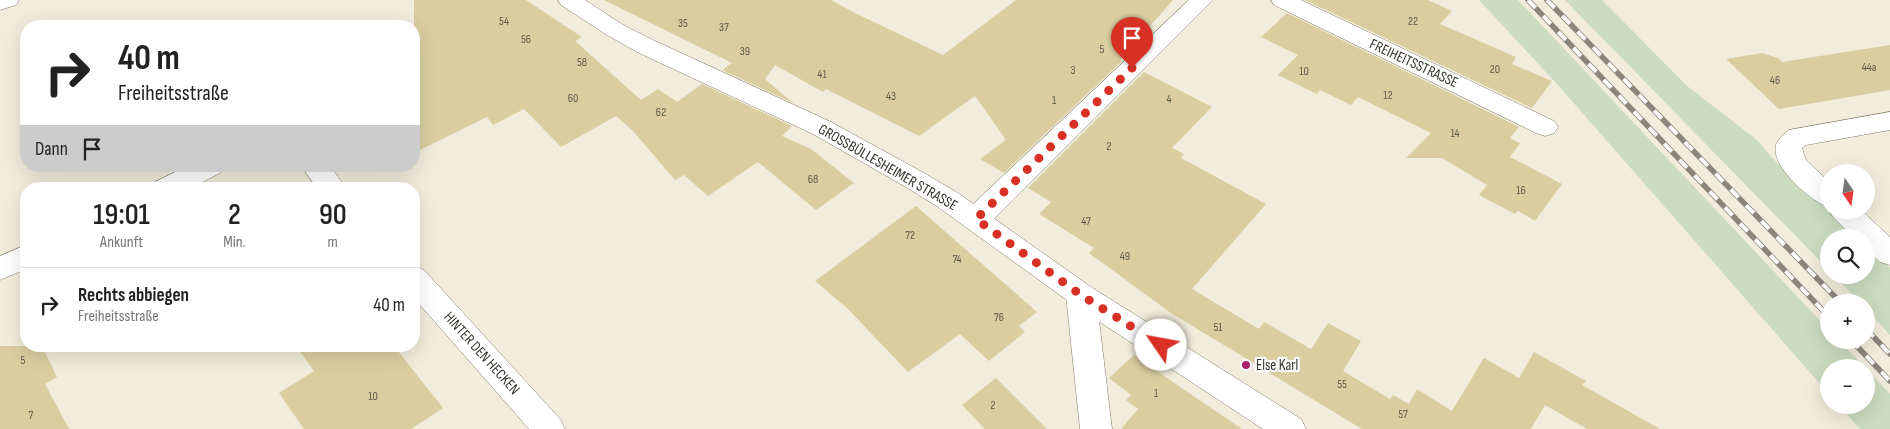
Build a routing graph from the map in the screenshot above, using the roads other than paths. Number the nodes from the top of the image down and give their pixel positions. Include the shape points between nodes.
1 (8, 0) edge
2 (569, 0) edge
3 (1202, 0) edge
4 (1282, 0) edge
5 (0, 3) edge
6 (1890, 121) edge
7 (1545, 127) dead end
8 (199, 172) edge
9 (319, 172) edge
10 (178, 182) edge
11 (328, 182) edge
12 (1820, 188) edge
13 (976, 219) junction
14 (1853, 219) edge
15 (1890, 254) edge
16 (20, 259) edge
17 (0, 269) edge
18 (420, 285) edge
19 (1081, 295) junction
20 (549, 429) edge
21 (1096, 429) edge
22 (1290, 429) edge

1 - 5 street
2 - 13 street, GROSSBÜLLESHEIMER STRASSE via 646,46 861,148
3 - 13 street
4 - 7 street, FREIHEITSSTRASSE
6 - 12 street via 1798,138 1789,145 1792,161
8 - 10 street
9 - 11 street
13 - 19 street, GROSSBÜLLESHEIMER STRASSE
14 - 15 street
16 - 17 street
18 - 20 street, HINTER DEN HECKEN
19 - 21 street
19 - 22 street, GROSSBÜLLESHEIMER STRASSE

